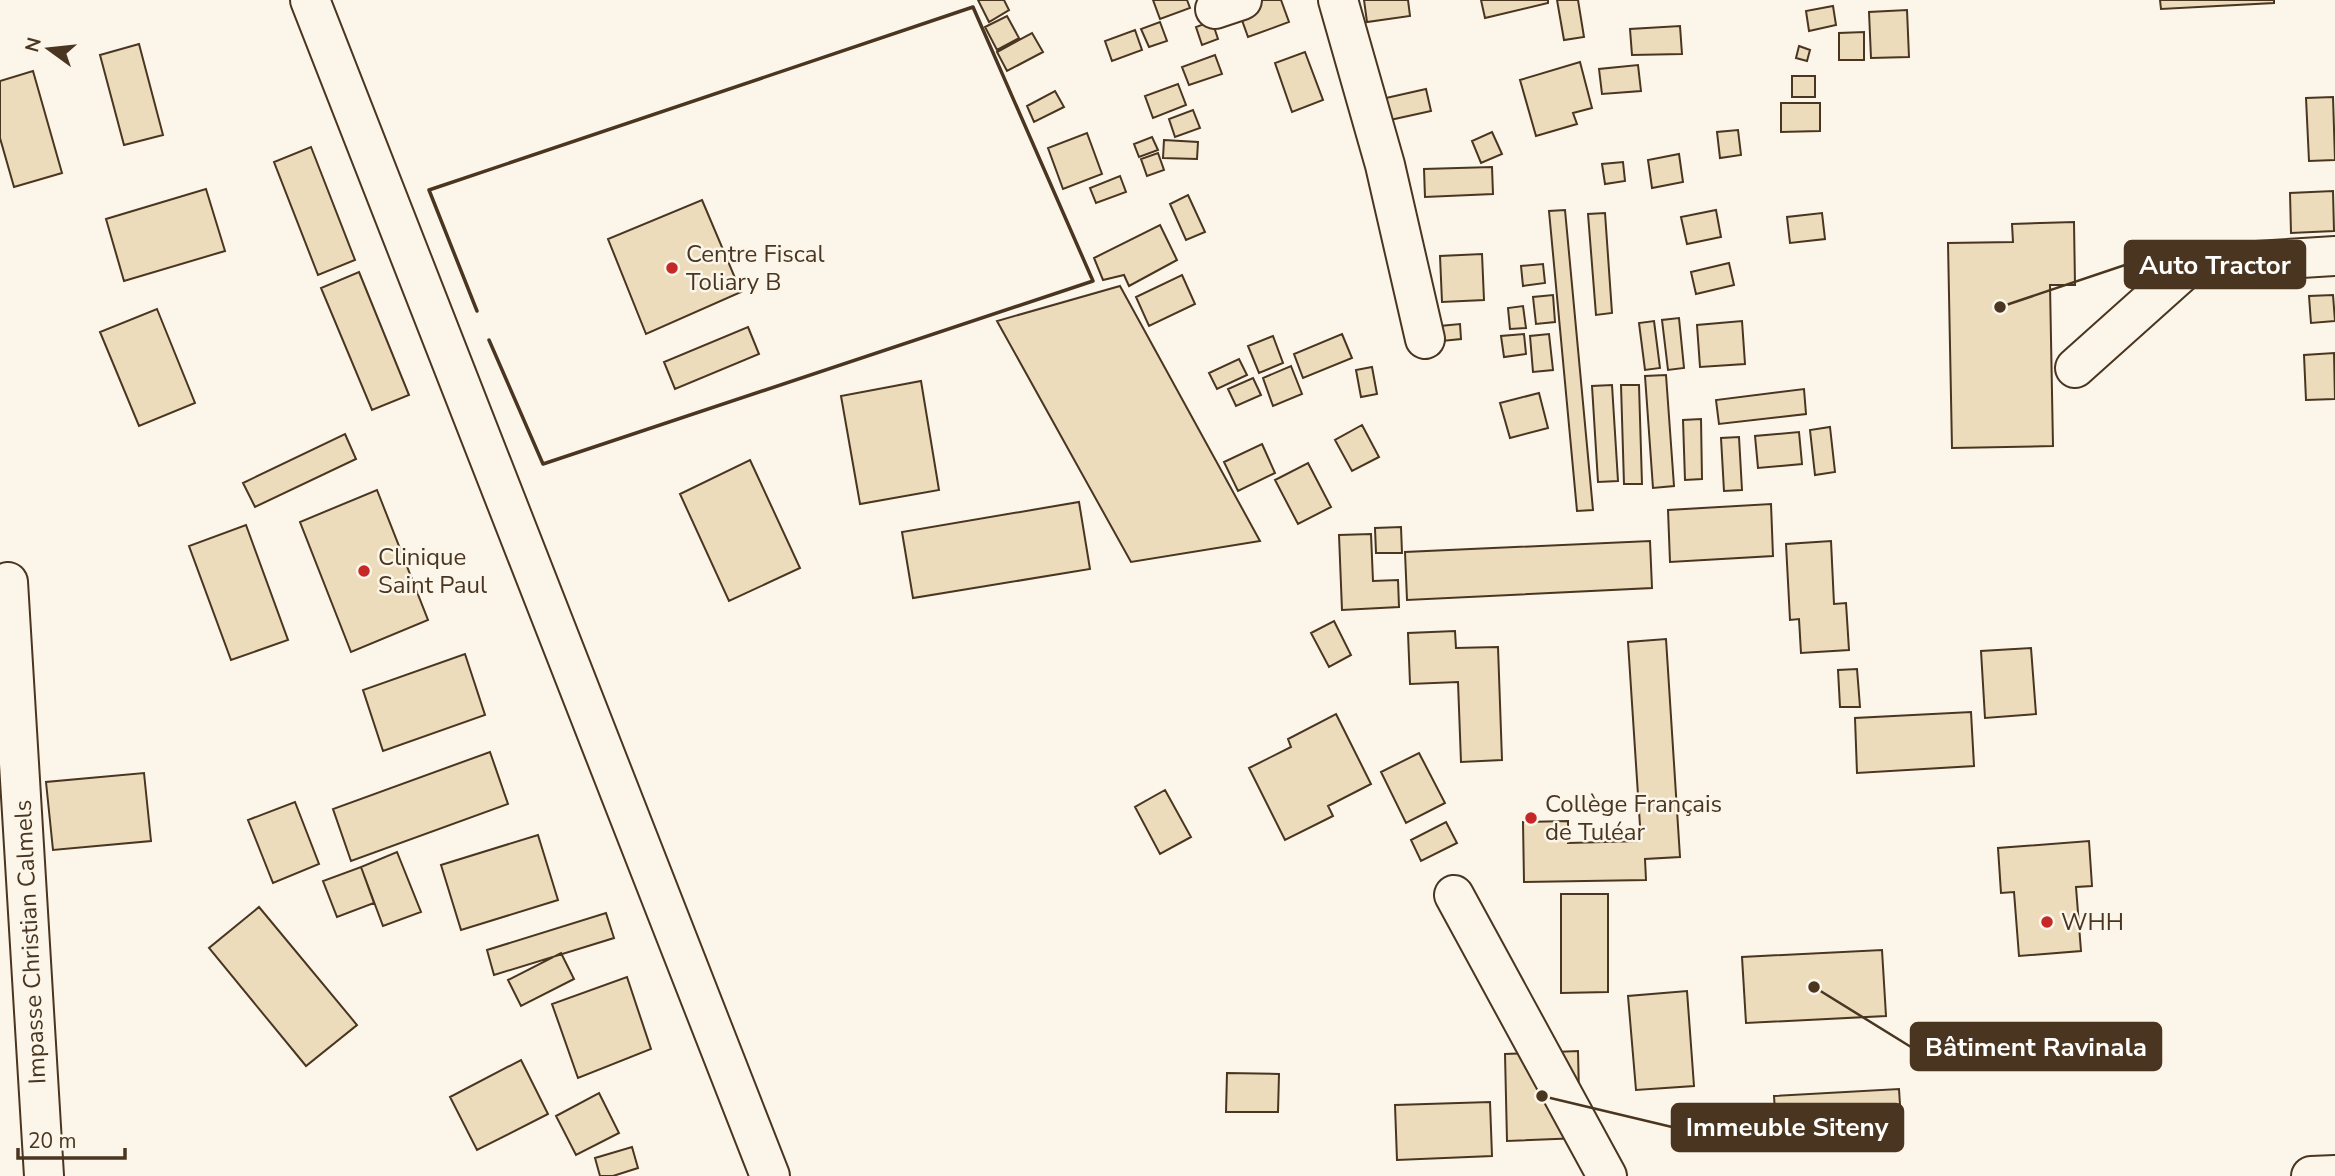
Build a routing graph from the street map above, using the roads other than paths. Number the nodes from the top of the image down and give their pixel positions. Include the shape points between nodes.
1 (310, 0) edge
2 (1338, 0) edge
3 (2335, 256) edge
4 (1425, 339) dead end
5 (2075, 368) dead end
6 (8, 582) dead end
7 (10, 777) edge
8 (1454, 895) dead end
9 (2335, 1175) edge
10 (44, 1176) edge
11 (770, 1176) edge
12 (1607, 1176) edge
13 (2311, 1176) edge

1 - 11 street
2 - 4 street via 1385,165
3 - 5 street via 2190,265
6 - 7 street, Impasse Christian Calmels
7 - 10 street, Impasse Christian Calmels
8 - 12 street
9 - 13 street

